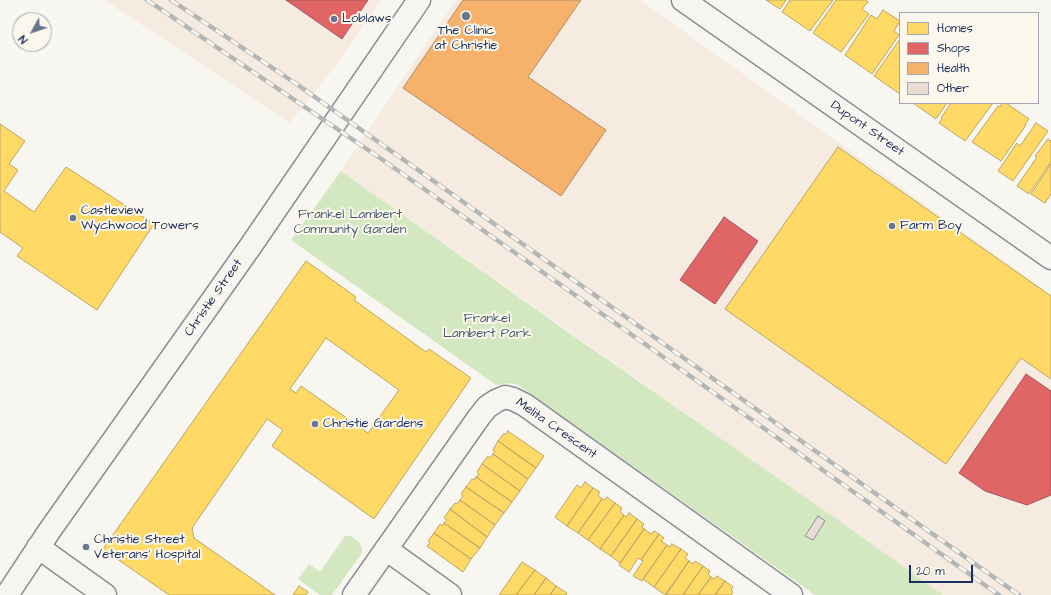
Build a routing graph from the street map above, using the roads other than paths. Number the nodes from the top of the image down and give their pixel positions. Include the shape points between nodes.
1 (419, 0) edge
2 (683, 0) edge
3 (1051, 258) edge
4 (38, 547) junction
5 (386, 549) junction
6 (5, 593) edge
7 (105, 595) edge
8 (354, 595) edge
9 (450, 595) edge
10 (791, 595) edge

1 - 4 street, Christie Street via 250,247
2 - 3 street, Dupont Street
4 - 6 street, Christie Street
4 - 7 street
5 - 8 street, Melita Crescent
5 - 9 street
5 - 10 street, Melita Crescent via 479,417 487,407 505,398 525,405

